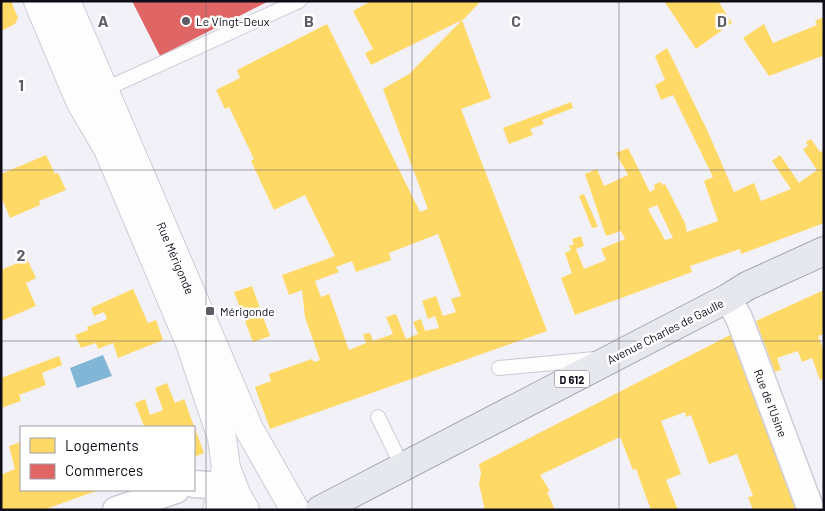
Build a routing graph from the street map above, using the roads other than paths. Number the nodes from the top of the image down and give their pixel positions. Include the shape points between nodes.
1 (38, 1) edge
2 (66, 1) edge
3 (298, 1) edge
4 (92, 95) junction
5 (824, 251) edge
6 (728, 298) junction
7 (612, 358) junction
8 (499, 368) dead end
9 (378, 417) dead end
10 (403, 468) junction
11 (195, 484) edge
12 (173, 491) edge
13 (230, 495) edge
14 (116, 510) edge
15 (295, 510) edge
16 (320, 510) edge
17 (811, 510) edge

1 - 4 street, Rue Mérigonde
2 - 4 street, Rue Mérigonde
3 - 4 lane
4 - 13 street, Rue Mérigonde via 108,149 190,343 222,438
4 - 15 street, Rue Mérigonde via 249,429
5 - 6 main road, Avenue Charles de Gaulle / D 612
6 - 7 main road, Avenue Charles de Gaulle / D 612
6 - 17 street, Rue de l'Usine via 739,318
7 - 8 lane
7 - 10 main road, Avenue Charles de Gaulle / D 612
9 - 10 lane
10 - 16 main road, Avenue Charles de Gaulle / D 612
11 - 13 street via 208,485
12 - 14 street

